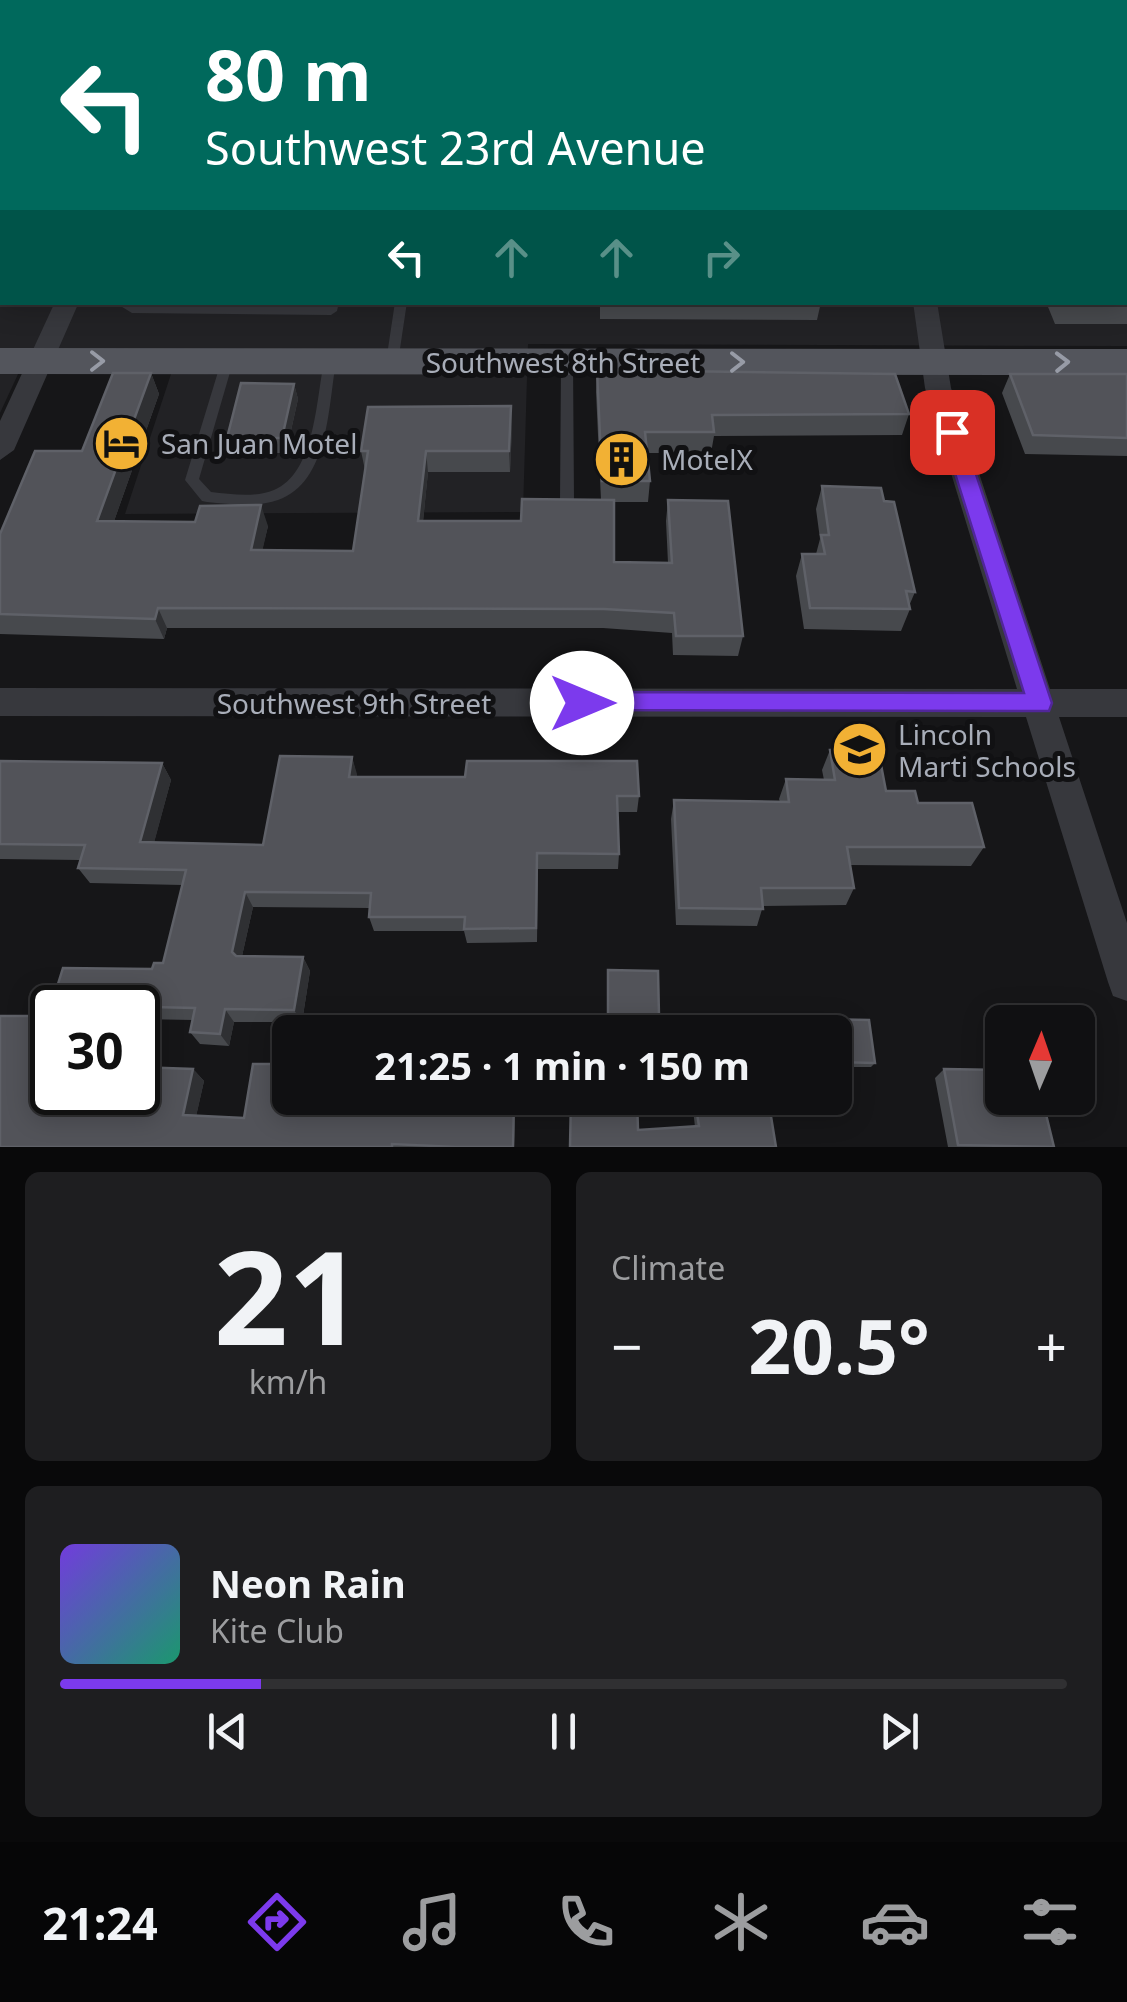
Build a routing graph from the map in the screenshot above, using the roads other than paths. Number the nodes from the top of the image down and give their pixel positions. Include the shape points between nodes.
1 (65, 305) edge
2 (125, 305) edge
3 (401, 305) edge
4 (926, 305) edge
5 (332, 307) edge
6 (20, 361) edge
7 (227, 362) junction
8 (330, 362) junction
9 (392, 362) junction
10 (566, 362) junction
11 (936, 362) junction
12 (1127, 362) edge
13 (6, 422) edge
14 (0, 450) edge
15 (567, 500) edge
16 (0, 702) edge
17 (1040, 703) junction
18 (1127, 703) edge
19 (1127, 982) edge

1 - 6 street
2 - 5 lane
3 - 9 lane
4 - 11 street
6 -> 7 main road, Southwest 8th Street
6 - 13 street
7 - 8 main road, Southwest 8th Street
7 - 8 lane via 192,480 208,497 244,500 270,498 301,483
8 - 9 main road, Southwest 8th Street
9 - 10 main road, Southwest 8th Street
10 -> 11 main road, Southwest 8th Street
10 - 15 lane
11 -> 12 main road, Southwest 8th Street
11 - 17 street via 941,398
13 - 14 street
16 - 17 street, Southwest 9th Street
17 - 18 street, Southwest 9th Street
17 - 19 street

